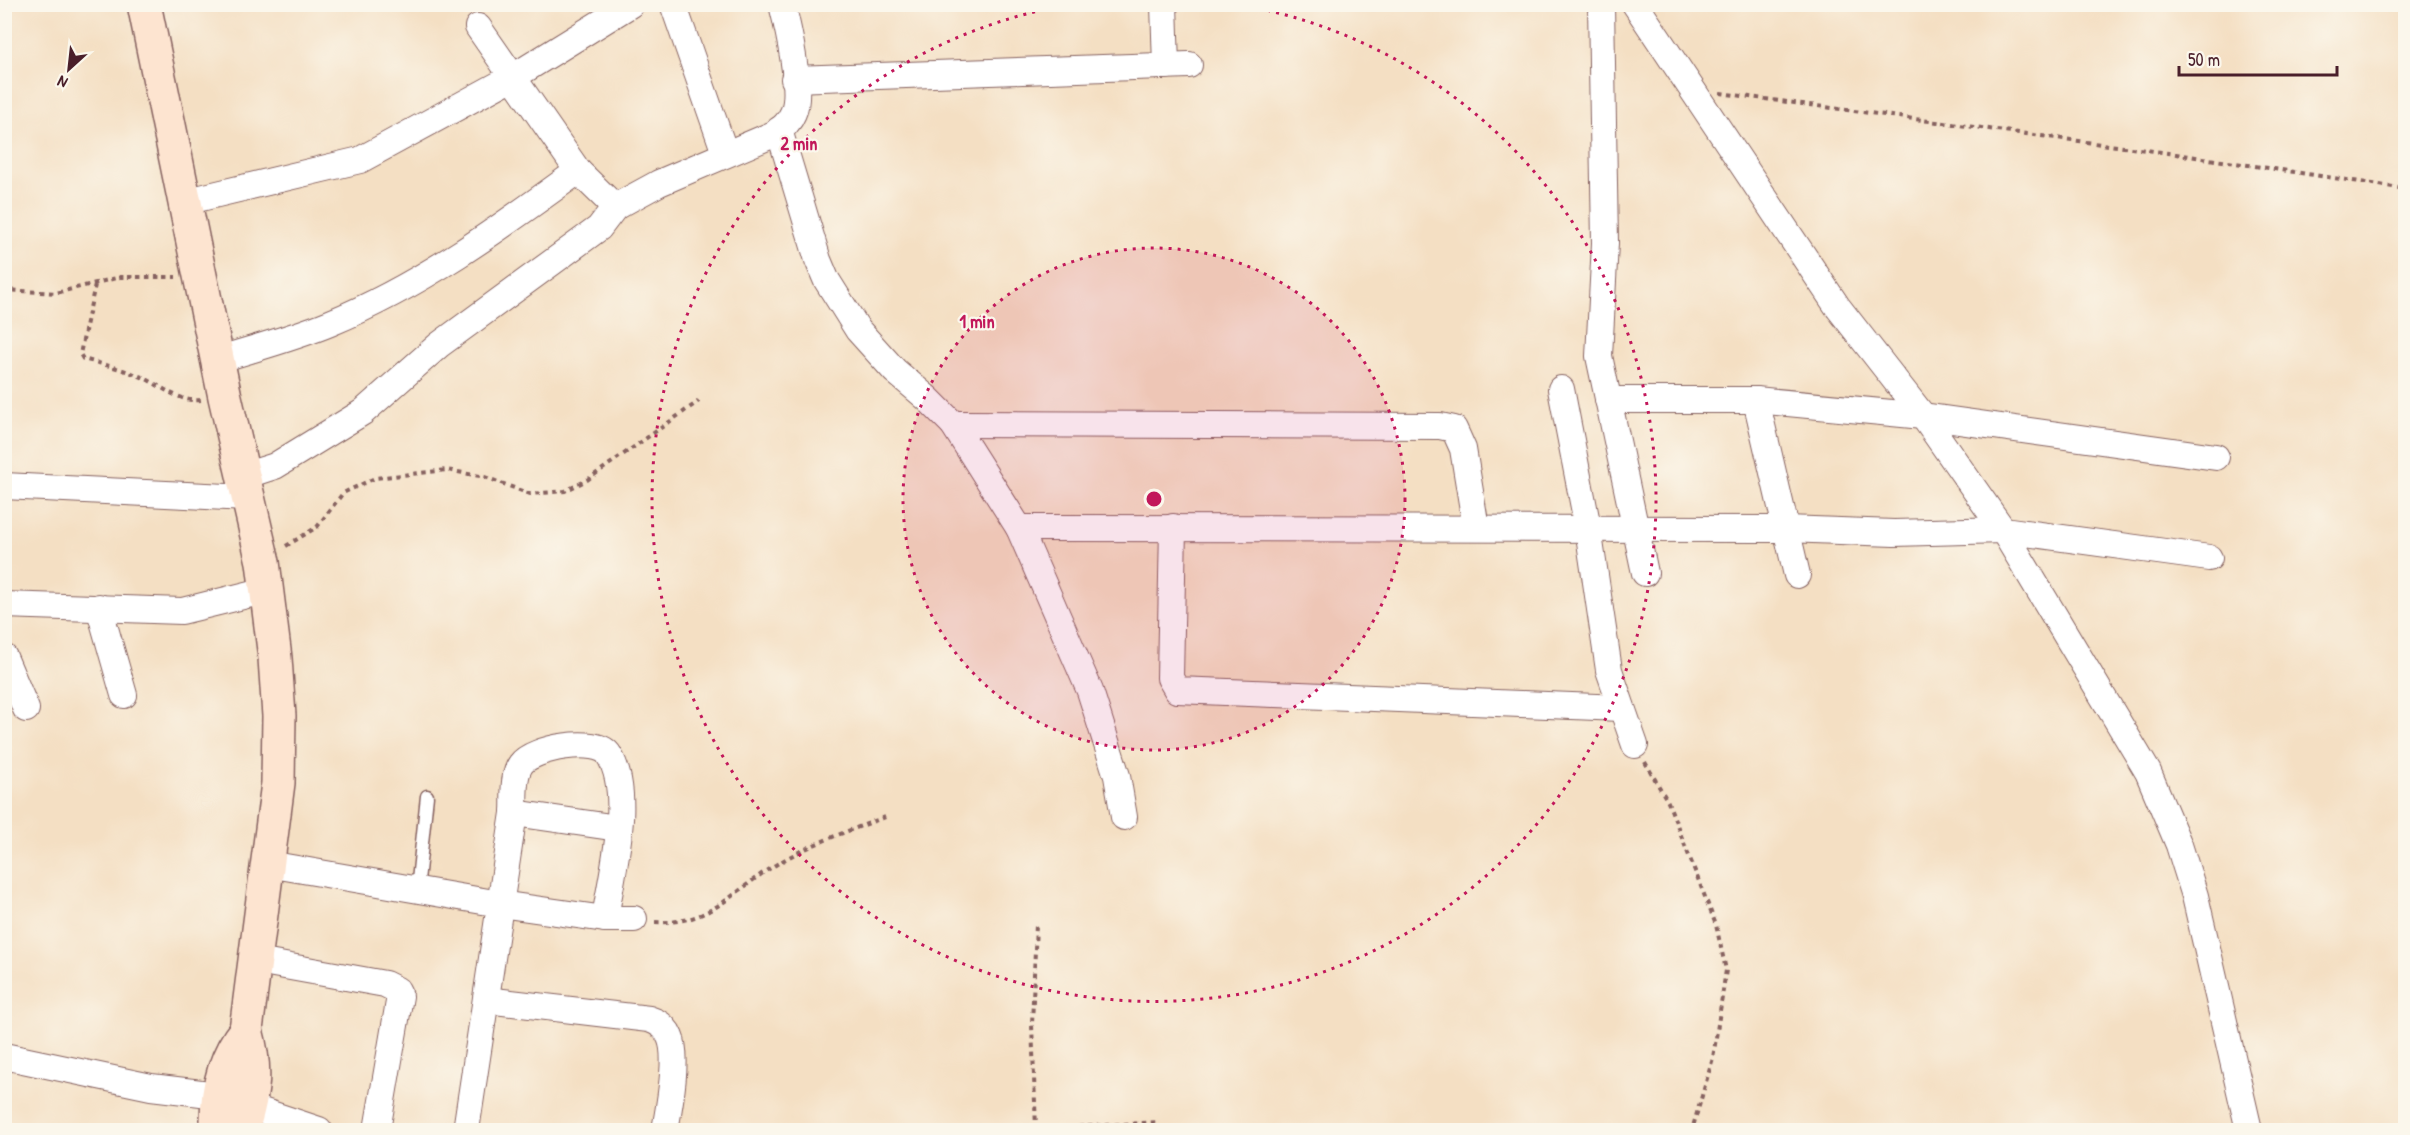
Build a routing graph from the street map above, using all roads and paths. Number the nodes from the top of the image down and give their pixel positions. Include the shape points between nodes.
1 (144, 4) edge
2 (631, 4) edge
3 (673, 4) edge
4 (782, 4) edge
5 (1164, 4) edge
6 (1601, 4) edge
7 (1635, 4) edge
8 (478, 27) dead end
9 (513, 77) junction
10 (795, 80) junction
11 (1696, 96) junction
12 (779, 130) junction
13 (725, 153) junction
14 (578, 171) junction
15 (2406, 189) edge
16 (184, 202) junction
17 (615, 207) junction
18 (200, 278) junction
19 (95, 285) junction
20 (4, 290) edge
21 (218, 360) junction
22 (1561, 389) dead end
23 (225, 397) junction
24 (1608, 400) junction
25 (1756, 400) junction
26 (699, 401) dead end
27 (1923, 416) junction
28 (953, 424) junction
29 (2216, 457) dead end
30 (4, 486) edge
31 (245, 487) junction
32 (1173, 527) junction
33 (1018, 528) junction
34 (1476, 528) junction
35 (1588, 528) junction
36 (1635, 528) junction
37 (1786, 529) junction
38 (2003, 530) junction
39 (2209, 558) dead end
40 (1645, 573) dead end
41 (1797, 575) dead end
42 (265, 576) junction
43 (4, 605) edge
44 (99, 608) junction
45 (4, 657) edge
46 (124, 695) dead end
47 (1621, 708) junction
48 (26, 709) dead end
49 (1635, 745) joint
50 (427, 796) dead end
51 (514, 813) junction
52 (888, 816) dead end
53 (1124, 816) dead end
54 (618, 828) junction
55 (268, 864) junction
56 (417, 890) junction
57 (500, 904) junction
58 (605, 919) junction
59 (634, 919) joint
60 (1036, 924) dead end
61 (256, 961) junction
62 (486, 1000) junction
63 (246, 1030) junction
64 (4, 1056) edge
65 (218, 1095) junction
66 (246, 1119) edge
67 (1158, 1122) dead end
68 (1036, 1129) junction
69 (217, 1131) edge
70 (319, 1131) edge
71 (377, 1131) edge
72 (466, 1131) edge
73 (665, 1131) edge
74 (1025, 1131) edge
75 (1692, 1131) edge
76 (2248, 1131) edge

1 - 16 street
2 - 9 street
3 - 13 street
4 - 10 street
5 - 10 street via 1177,66
6 - 24 street via 1605,243 1599,356
7 - 11 street
8 - 9 street
9 - 14 street
9 - 16 street via 360,160
10 - 12 street via 794,111
11 - 15 path via 1749,95
11 - 27 street via 1837,306
12 - 13 street
12 - 28 street via 826,279 877,352
13 - 17 street
14 - 17 street
14 - 21 street via 473,246 395,291 328,324
16 - 18 street
17 - 31 street via 599,228 439,345 363,412
18 - 19 path via 120,277
18 - 21 street
19 - 20 path via 48,293
19 - 23 path via 80,354 83,359 139,375 189,402
21 - 23 street
22 - 35 street
23 - 31 street
24 - 25 street
24 - 36 street
25 - 27 street
25 - 37 street
26 - 42 path via 587,480 565,491 530,494 485,477 447,470 399,474 362,483 343,493 317,527
27 - 29 street
27 - 38 street
28 - 33 street
28 - 34 street via 1440,426 1454,429 1463,448
30 - 31 street
31 - 42 street
32 - 33 street
32 - 34 street
32 - 47 street via 1170,678 1178,690
33 - 53 street via 1090,691 1118,776
34 - 35 street
35 - 36 street
35 - 47 street via 1609,670
36 - 37 street
36 - 40 street
37 - 38 street via 1894,533
37 - 41 street
38 - 39 street
38 - 76 street via 2148,772 2166,811 2194,896
42 - 44 street via 182,611
42 - 55 street via 279,716 278,783
43 - 44 street
44 - 46 street
45 - 48 street
47 - 49 street
49 - 75 path via 1668,802 1723,948 1726,970 1720,1023
50 - 56 lane
51 - 54 street
51 - 54 street via 516,777 525,759 552,749 592,745 608,752 614,766 620,800
51 - 57 street
52 - 59 path via 784,860 708,914 672,923
54 - 58 street
55 - 56 street
55 - 61 street
56 - 57 street
57 - 58 street
57 - 62 street
58 - 59 street
60 - 68 path via 1032,1025
61 - 63 street
61 - 71 street via 385,984 397,990 400,996
62 - 72 street
62 - 73 street via 649,1019 665,1027 672,1052
63 - 65 street via 232,1049
63 - 66 street via 254,1074
64 - 65 street via 151,1087
65 - 69 street
66 - 70 street
67 - 68 path
68 - 74 path

